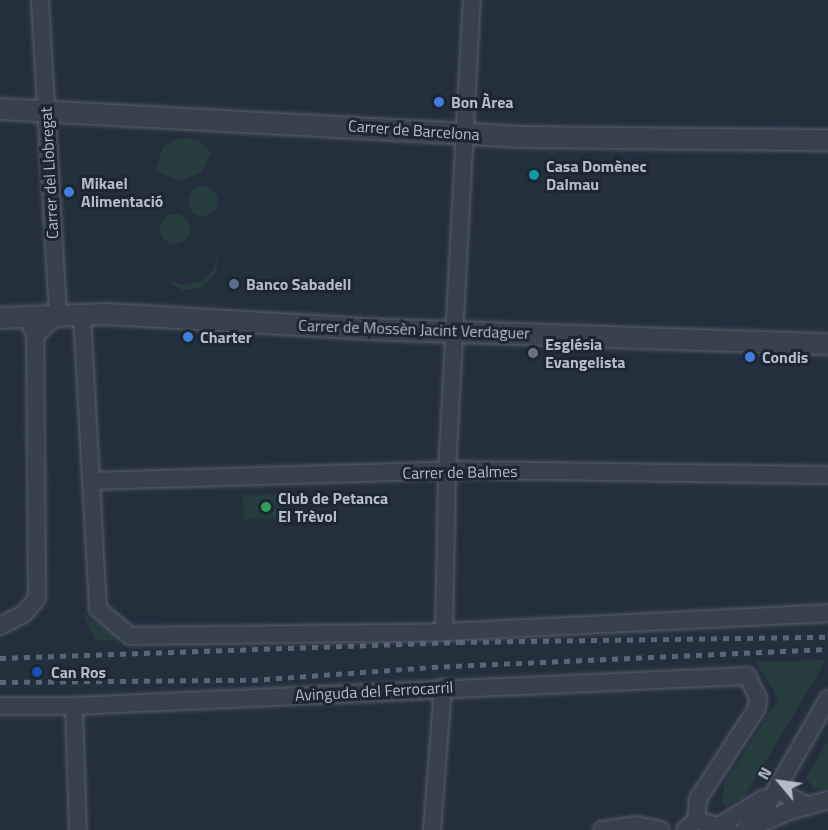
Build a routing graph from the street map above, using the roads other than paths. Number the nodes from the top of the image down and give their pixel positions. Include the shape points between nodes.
1 (40, 0) edge
2 (472, 0) edge
3 (0, 109) edge
4 (46, 111) junction
5 (465, 132) junction
6 (828, 140) edge
7 (58, 314) junction
8 (82, 314) junction
9 (29, 317) junction
10 (0, 318) edge
11 (456, 331) junction
12 (35, 336) junction
13 (828, 344) edge
14 (447, 472) junction
15 (828, 474) edge
16 (92, 481) junction
17 (828, 613) edge
18 (0, 626) edge
19 (444, 632) junction
20 (443, 687) junction
21 (828, 699) edge
22 (0, 706) edge
23 (74, 706) junction
24 (776, 786) junction
25 (828, 800) edge
26 (808, 806) junction
27 (691, 825) edge
28 (726, 827) edge
29 (78, 830) edge
30 (432, 830) edge
31 (602, 830) edge
32 (661, 830) edge
33 (746, 830) edge
34 (772, 830) edge

1 - 4 street, Carrer del Llobregat
2 - 5 street
3 - 4 street, Carrer de Barcelona
4 - 5 street, Carrer de Barcelona
4 - 7 street, Carrer del Llobregat
5 - 6 street, Carrer de Barcelona via 523,137
5 - 11 street
7 - 8 street, Carrer de Mossèn Jacint Verdaguer
7 - 9 street, Carrer de Mossèn Jacint Verdaguer
7 - 12 street
8 - 11 street, Carrer de Mossèn Jacint Verdaguer
8 - 16 street
9 - 10 street, Carrer de Mossèn Jacint Verdaguer
9 - 12 street
11 - 13 street, Carrer de Mossèn Jacint Verdaguer
11 - 14 street
12 - 18 street via 37,598 24,614
14 - 15 street, Carrer de Balmes
14 - 16 street, Carrer de Balmes
14 - 19 street
16 - 19 street via 98,609 130,636
17 - 19 street
20 - 23 street, Avinguda del Ferrocarril
20 - 27 street, Avinguda del Ferrocarril via 747,676 759,698 758,708 698,799
20 - 30 street
21 - 24 street
22 - 23 street, Avinguda del Ferrocarril
23 - 29 street
24 - 26 street
24 - 28 street
24 - 33 street via 764,812
25 - 26 street
26 - 33 street
26 - 34 street
27 - 28 street
31 - 32 street via 636,825

